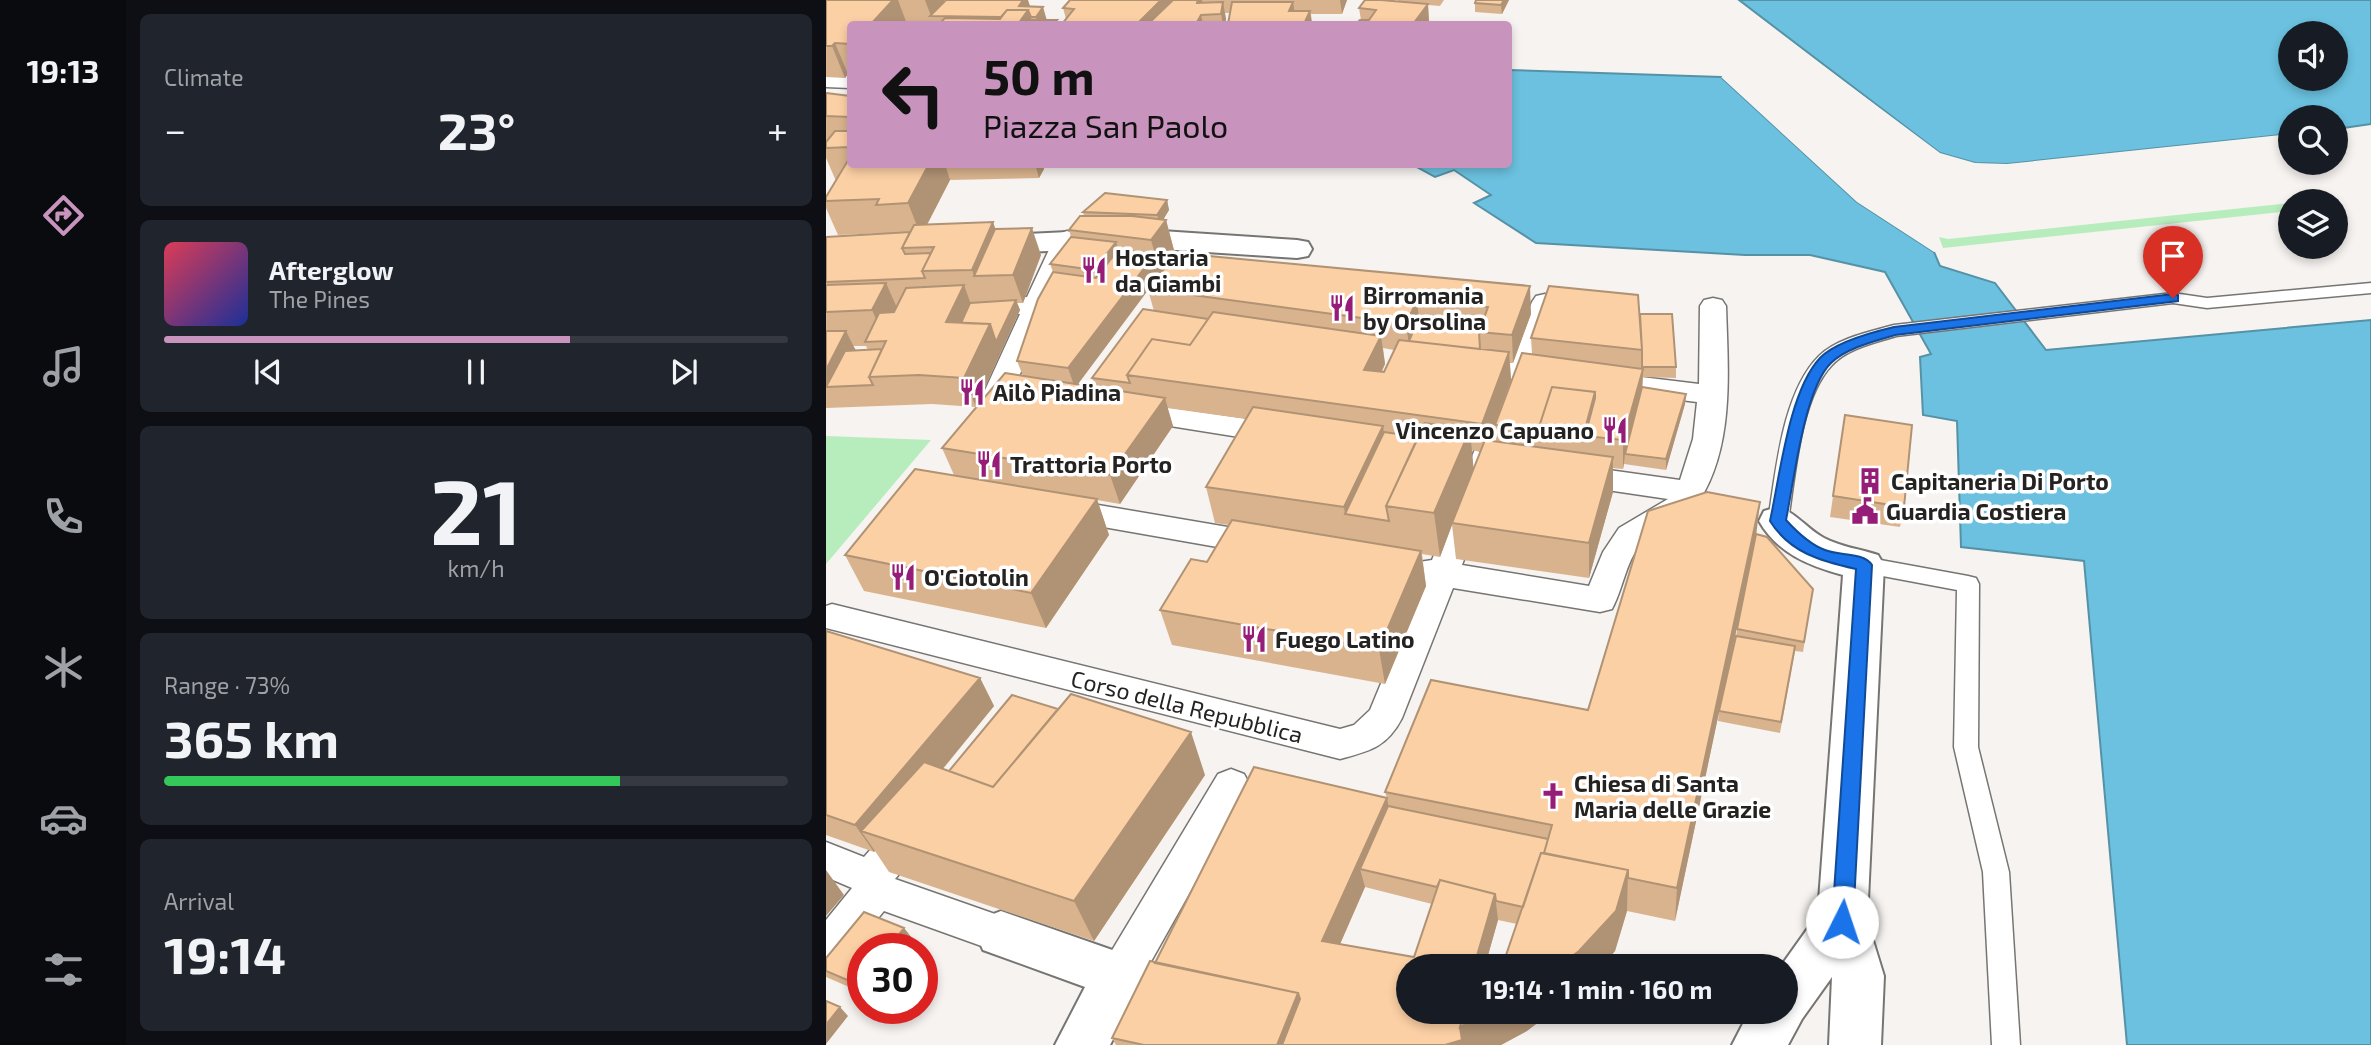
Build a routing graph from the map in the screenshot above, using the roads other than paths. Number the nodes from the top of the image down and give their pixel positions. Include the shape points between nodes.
1 (826, 81) edge
2 (847, 82) edge
3 (1067, 239) junction
4 (960, 247) edge
5 (1289, 260) edge
6 (2371, 288) edge
7 (1547, 297) edge
8 (1037, 304) junction
9 (1713, 306) dead end
10 (945, 309) edge
11 (1533, 373) junction
12 (1713, 395) junction
13 (1006, 399) edge
14 (1104, 407) edge
15 (1308, 438) edge
16 (1552, 472) edge
17 (1694, 485) junction
18 (1036, 505) edge
19 (1778, 521) joint
20 (1288, 548) edge
21 (1864, 565) junction
22 (1393, 566) edge
23 (1443, 574) junction
24 (832, 617) dead end
25 (1231, 785) dead end
26 (932, 805) edge
27 (826, 859) edge
28 (874, 884) junction
29 (1842, 922) junction
30 (1001, 934) joint
31 (826, 950) edge
32 (1120, 976) junction
33 (1798, 984) edge
34 (1771, 1024) edge
35 (1081, 1045) edge
36 (1758, 1045) edge
37 (1855, 1045) edge
38 (2006, 1045) edge

1 - 2 street
3 - 4 street
3 - 5 street via 1141,239
3 - 8 street
6 - 19 lane via 2207,303 2173,298 2025,314 1894,331 1842,349 1826,359 1807,388
7 - 11 street, Corso della Repubblica
8 - 10 street
8 - 13 street
9 - 12 street
11 - 12 street
11 - 23 street, Corso della Repubblica via 1485,462
12 - 17 street
14 - 15 street
16 - 17 street
17 - 23 street via 1677,510 1636,531 1622,547 1600,600
18 - 20 street
19 - 21 street via 1820,555
21 - 29 street
21 - 38 lane via 1968,584 1966,747 1996,872
22 - 23 street
23 - 24 street, Corso della Repubblica via 1384,718 1366,737 1340,744
25 - 32 street
26 - 28 street
27 - 28 street
28 - 30 street
28 - 31 street
29 - 33 street
29 - 37 street via 1858,976
30 - 32 street
32 - 35 street
34 - 36 street

